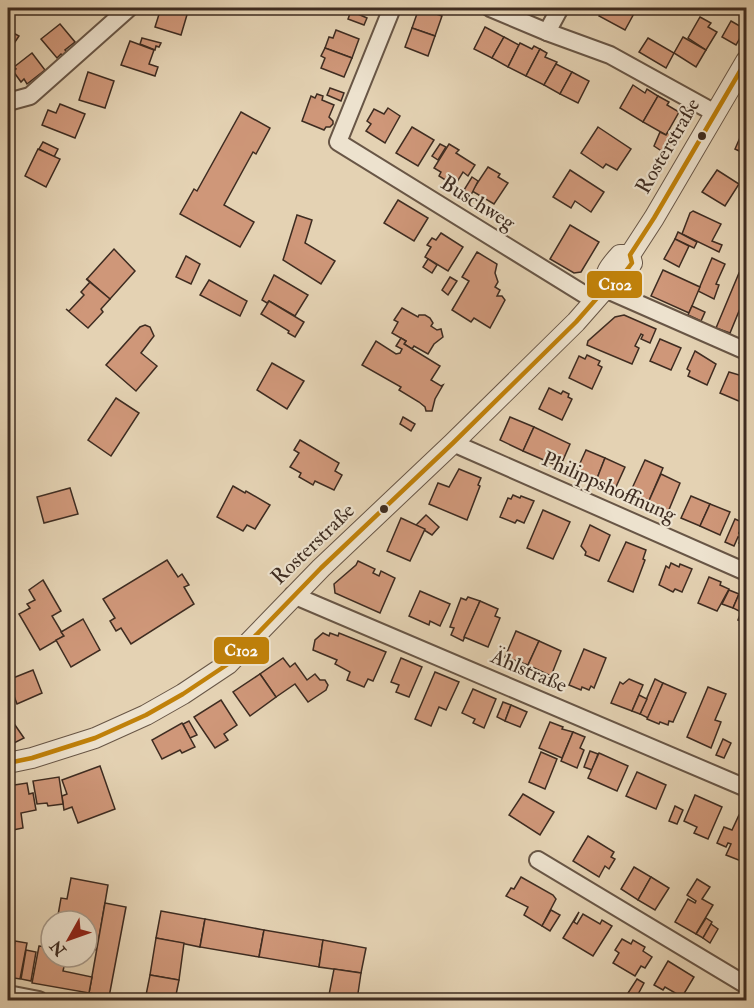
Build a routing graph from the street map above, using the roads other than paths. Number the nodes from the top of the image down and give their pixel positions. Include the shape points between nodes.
1 (129, 8) edge
2 (392, 8) edge
3 (490, 8) edge
4 (560, 8) edge
5 (547, 32) junction
6 (747, 61) edge
7 (8, 102) edge
8 (715, 113) junction
9 (600, 295) junction
10 (747, 351) edge
11 (453, 443) junction
12 (747, 572) edge
13 (293, 596) junction
14 (8, 763) edge
15 (747, 788) edge
16 (538, 860) dead end
17 (747, 985) edge
18 (8, 994) edge
19 (33, 1000) edge

1 - 7 street via 30,96
2 - 9 street, Buschweg via 338,142
3 - 5 street
4 - 5 street
5 - 8 street via 610,55
6 - 8 street, Rosterstraße
8 - 9 street, Rosterstraße via 630,255 632,263 616,284
9 - 10 street, Buschweg
9 - 11 street, Rosterstraße
11 - 12 street, Philippshoffnung
11 - 13 street, Rosterstraße
13 - 14 street, Rosterstraße via 228,664 183,694 95,738
13 - 15 street, Ählstraße
16 - 17 street
18 - 19 street

